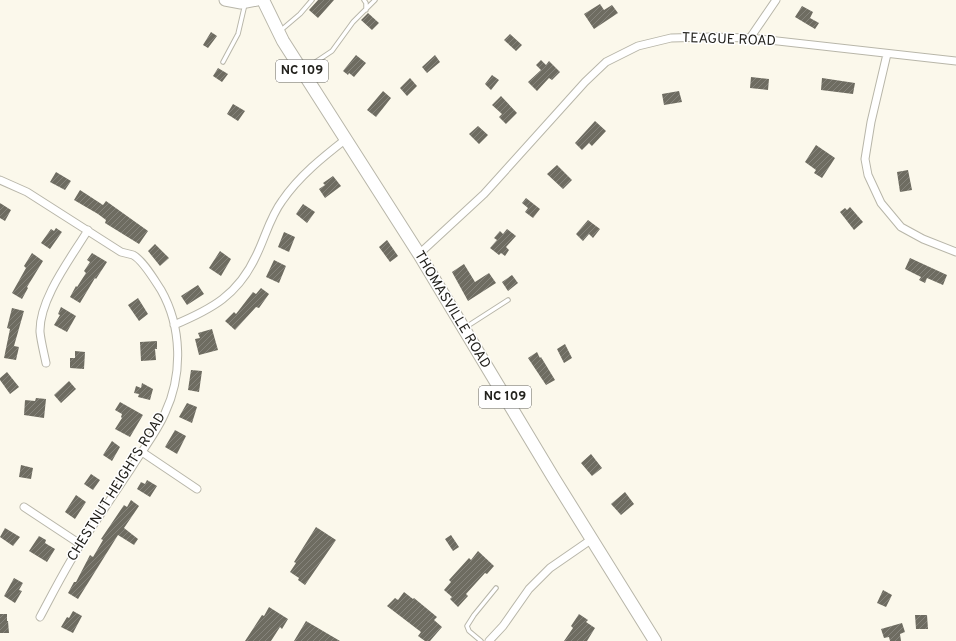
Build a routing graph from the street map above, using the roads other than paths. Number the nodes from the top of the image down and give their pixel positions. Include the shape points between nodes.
1 (225, 0) edge
2 (257, 0) edge
3 (263, 0) edge
4 (312, 0) edge
5 (364, 0) edge
6 (375, 0) edge
7 (776, 0) edge
8 (245, 3) junction
9 (366, 10) junction
10 (279, 31) junction
11 (750, 38) junction
12 (887, 54) junction
13 (956, 61) edge
14 (223, 62) dead end
15 (302, 70) junction
16 (346, 139) junction
17 (0, 180) edge
18 (88, 230) junction
19 (956, 252) edge
20 (419, 254) junction
21 (508, 300) dead end
22 (174, 325) junction
23 (463, 328) junction
24 (46, 363) dead end
25 (142, 452) junction
26 (197, 489) dead end
27 (24, 507) dead end
28 (592, 539) junction
29 (80, 544) junction
30 (496, 588) dead end
31 (40, 617) dead end
32 (481, 641) edge
33 (489, 641) edge
34 (655, 641) edge

1 - 8 main road
2 - 8 main road
3 - 10 main road, THOMASVILLE ROAD / NC 109
4 - 10 lane
5 - 9 lane
6 - 9 lane
7 - 11 street
8 - 14 lane via 238,34
9 - 15 lane via 353,22 332,50
10 - 15 main road, THOMASVILLE ROAD / NC 109
11 - 12 street, TEAGUE ROAD
11 - 20 street, TEAGUE ROAD via 671,38 638,46 606,62 484,194
12 - 13 street, TEAGUE ROAD
12 - 19 street via 865,158 868,175 880,203 901,227
15 - 16 main road, THOMASVILLE ROAD / NC 109
16 - 20 main road, THOMASVILLE ROAD / NC 109
16 - 22 street via 318,161 287,193 251,266 236,287 202,313
17 - 18 street, CHESTNUT HEIGHTS ROAD via 27,192
18 - 22 street, CHESTNUT HEIGHTS ROAD via 121,252 134,255 163,294
18 - 24 street via 55,283 45,307 40,332
20 - 23 main road, THOMASVILLE ROAD / NC 109
21 - 23 lane
22 - 25 street, CHESTNUT HEIGHTS ROAD via 178,352 174,386 166,412
23 - 28 main road, THOMASVILLE ROAD / NC 109
25 - 26 street
25 - 29 street, CHESTNUT HEIGHTS ROAD
27 - 29 street
28 - 33 street via 545,573 529,589
28 - 34 main road, THOMASVILLE ROAD / NC 109
29 - 31 street, CHESTNUT HEIGHTS ROAD
30 - 32 lane via 467,626

